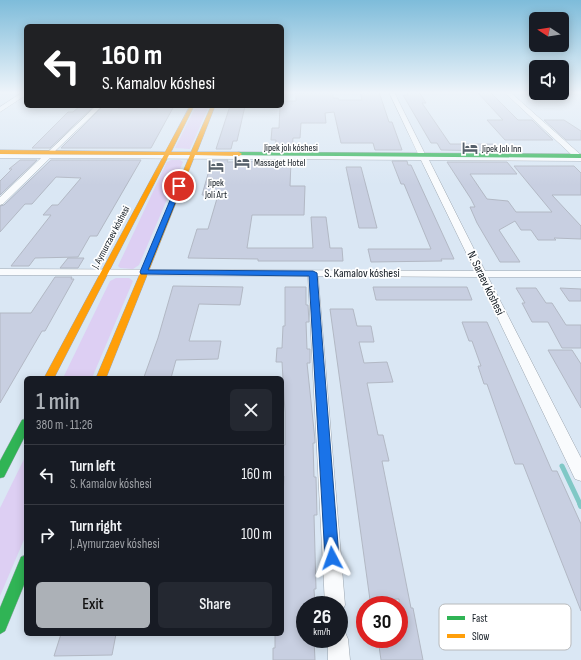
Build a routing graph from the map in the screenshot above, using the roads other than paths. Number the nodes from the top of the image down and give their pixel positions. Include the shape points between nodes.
1 (82, 123) edge
2 (183, 123) edge
3 (205, 123) edge
4 (407, 123) edge
5 (541, 123) edge
6 (0, 152) edge
7 (49, 154) junction
8 (166, 155) junction
9 (0, 156) edge
10 (191, 156) junction
11 (424, 157) junction
12 (580, 157) edge
13 (0, 202) edge
14 (0, 272) edge
15 (104, 272) junction
16 (144, 272) junction
17 (313, 273) junction
18 (481, 273) junction
19 (581, 274) edge
20 (50, 376) edge
21 (102, 376) edge
22 (24, 427) edge
23 (0, 473) edge
24 (581, 474) edge
25 (24, 567) edge
26 (334, 596) edge
27 (0, 626) edge
28 (338, 648) edge
29 (339, 660) edge

1 - 7 street
2 - 8 street, J. Aymurzaev kóshesi
3 - 10 street
4 - 11 street, N. Saraev kóshesi
5 - 12 street
6 - 7 street, Jipek jolı kóshesi
7 - 8 street, Jipek jolı kóshesi
7 - 9 street, Jipek jolı kóshesi
7 - 13 street
8 - 10 street, Jipek jolı kóshesi
8 - 15 street, J. Aymurzaev kóshesi
10 - 11 street, Jipek jolı kóshesi
10 - 16 street
11 - 12 street, Jipek jolı kóshesi
11 - 18 street, N. Saraev kóshesi
14 - 15 street, S. Kamalov kóshesi
15 - 16 street, S. Kamalov kóshesi
15 - 20 street, J. Aymurzaev kóshesi
16 - 17 street, S. Kamalov kóshesi
16 - 21 street
17 - 18 street, S. Kamalov kóshesi
17 - 26 street
18 - 19 street, S. Kamalov kóshesi
18 - 24 street, N. Saraev kóshesi
22 - 23 street
25 - 27 street
28 - 29 street

